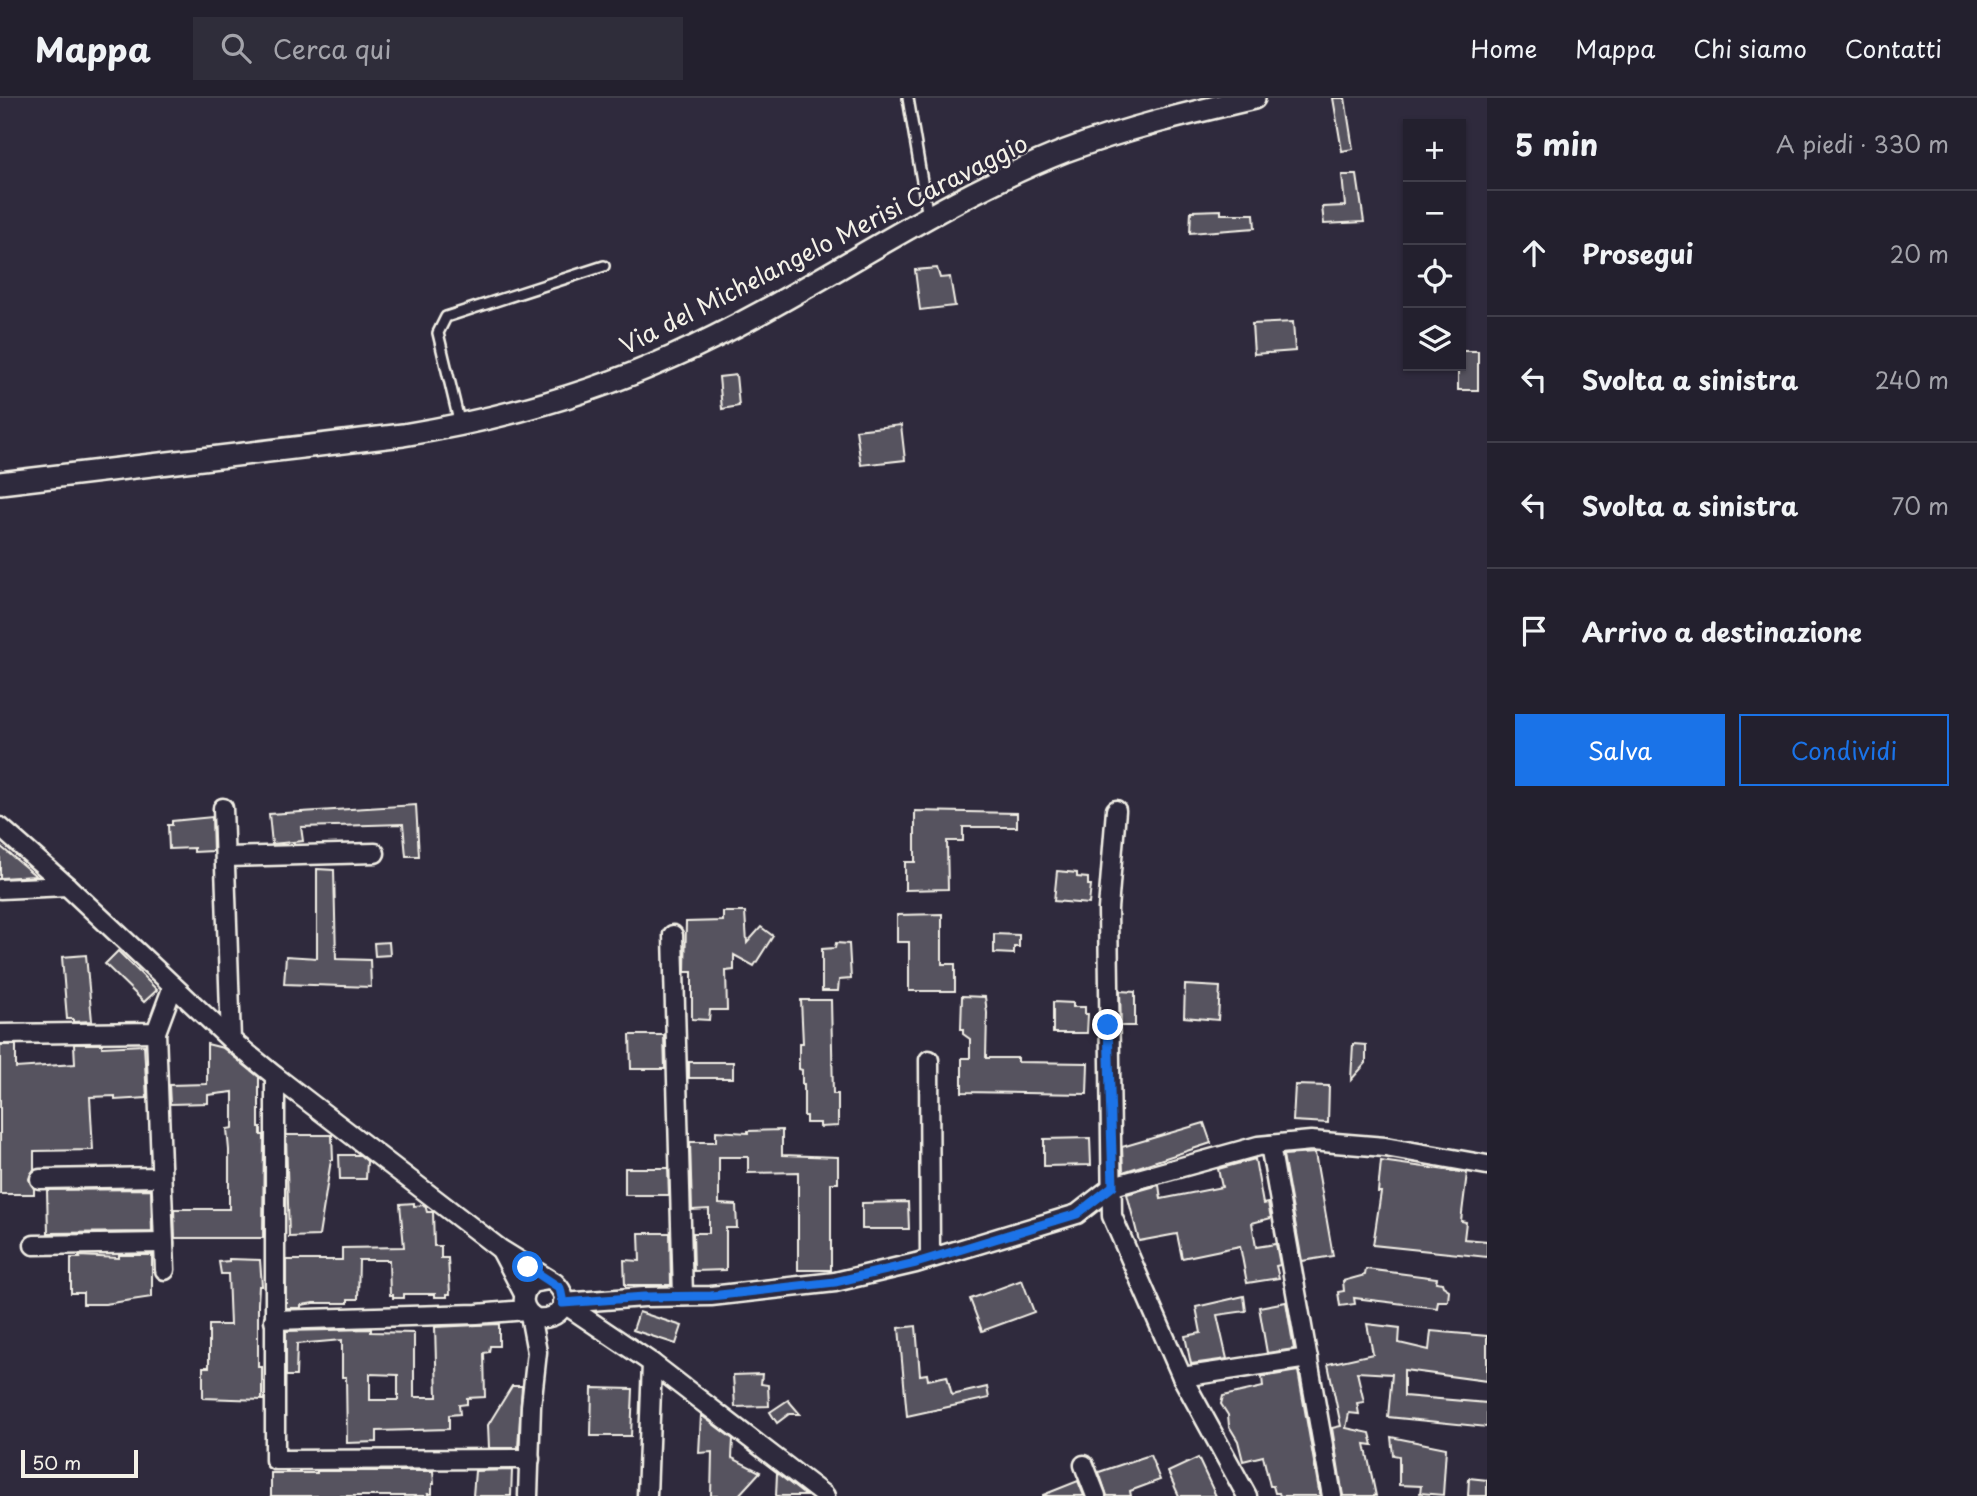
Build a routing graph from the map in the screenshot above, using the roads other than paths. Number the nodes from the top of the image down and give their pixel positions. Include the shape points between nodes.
1 (908, 98) edge
2 (1254, 98) edge
3 (929, 218) junction
4 (604, 266) dead end
5 (460, 426) junction
6 (0, 483) edge
7 (223, 808) dead end
8 (1116, 810) dead end
9 (0, 827) edge
10 (375, 853) dead end
11 (226, 858) junction
12 (67, 886) junction
13 (0, 889) edge
14 (673, 935) dead end
15 (173, 986) junction
16 (156, 1032) junction
17 (0, 1034) edge
18 (231, 1040) junction
19 (929, 1060) dead end
20 (275, 1076) junction
21 (1270, 1144) junction
22 (1487, 1166) edge
23 (161, 1177) junction
24 (40, 1179) dead end
25 (1113, 1186) junction
26 (164, 1243) junction
27 (34, 1245) dead end
28 (500, 1249) junction
29 (930, 1258) junction
30 (165, 1270) dead end
31 (548, 1280) junction
32 (683, 1296) junction
33 (527, 1306) junction
34 (558, 1310) junction
35 (274, 1320) junction
36 (537, 1352) junction
37 (1308, 1358) junction
38 (652, 1363) junction
39 (1182, 1377) junction
40 (530, 1459) junction
41 (1084, 1465) dead end
42 (528, 1496) edge
43 (647, 1496) edge
44 (825, 1496) edge
45 (1096, 1496) edge
46 (1247, 1496) edge
47 (1332, 1496) edge

1 - 3 lane
2 - 3 street, Via del Michelangelo Merisi Caravaggio via 1065,152
3 - 5 street, Via del Michelangelo Merisi Caravaggio via 674,357 596,388
4 - 5 lane via 446,317 438,333
5 - 6 street, Via del Michelangelo Merisi Caravaggio
7 - 11 street
8 - 25 street via 1108,909
9 - 12 street
10 - 11 street
11 - 18 street
12 - 13 street
12 - 15 street
14 - 32 street
15 - 16 street
15 - 18 street
16 - 17 street
16 - 23 street
18 - 20 street
19 - 29 street
20 - 28 street
20 - 35 street
21 - 22 street via 1311,1141 1385,1147
21 - 25 street
21 - 37 street
23 - 24 street
23 - 26 street
25 - 29 street via 1077,1214
25 - 39 street via 1112,1216
26 - 27 street
26 - 30 street
28 - 31 street
28 - 33 street
29 - 32 street via 835,1282
31 - 33 street via 532,1283
31 - 34 street via 560,1288
32 - 34 street
33 - 34 street via 536,1318
33 - 35 street via 477,1314
33 - 36 street
34 - 36 street
34 - 38 street
35 - 40 street via 275,1460
36 - 40 street
37 - 39 street
37 - 47 street
38 - 43 street
38 - 44 street
39 - 46 street
40 - 42 street
41 - 45 street

